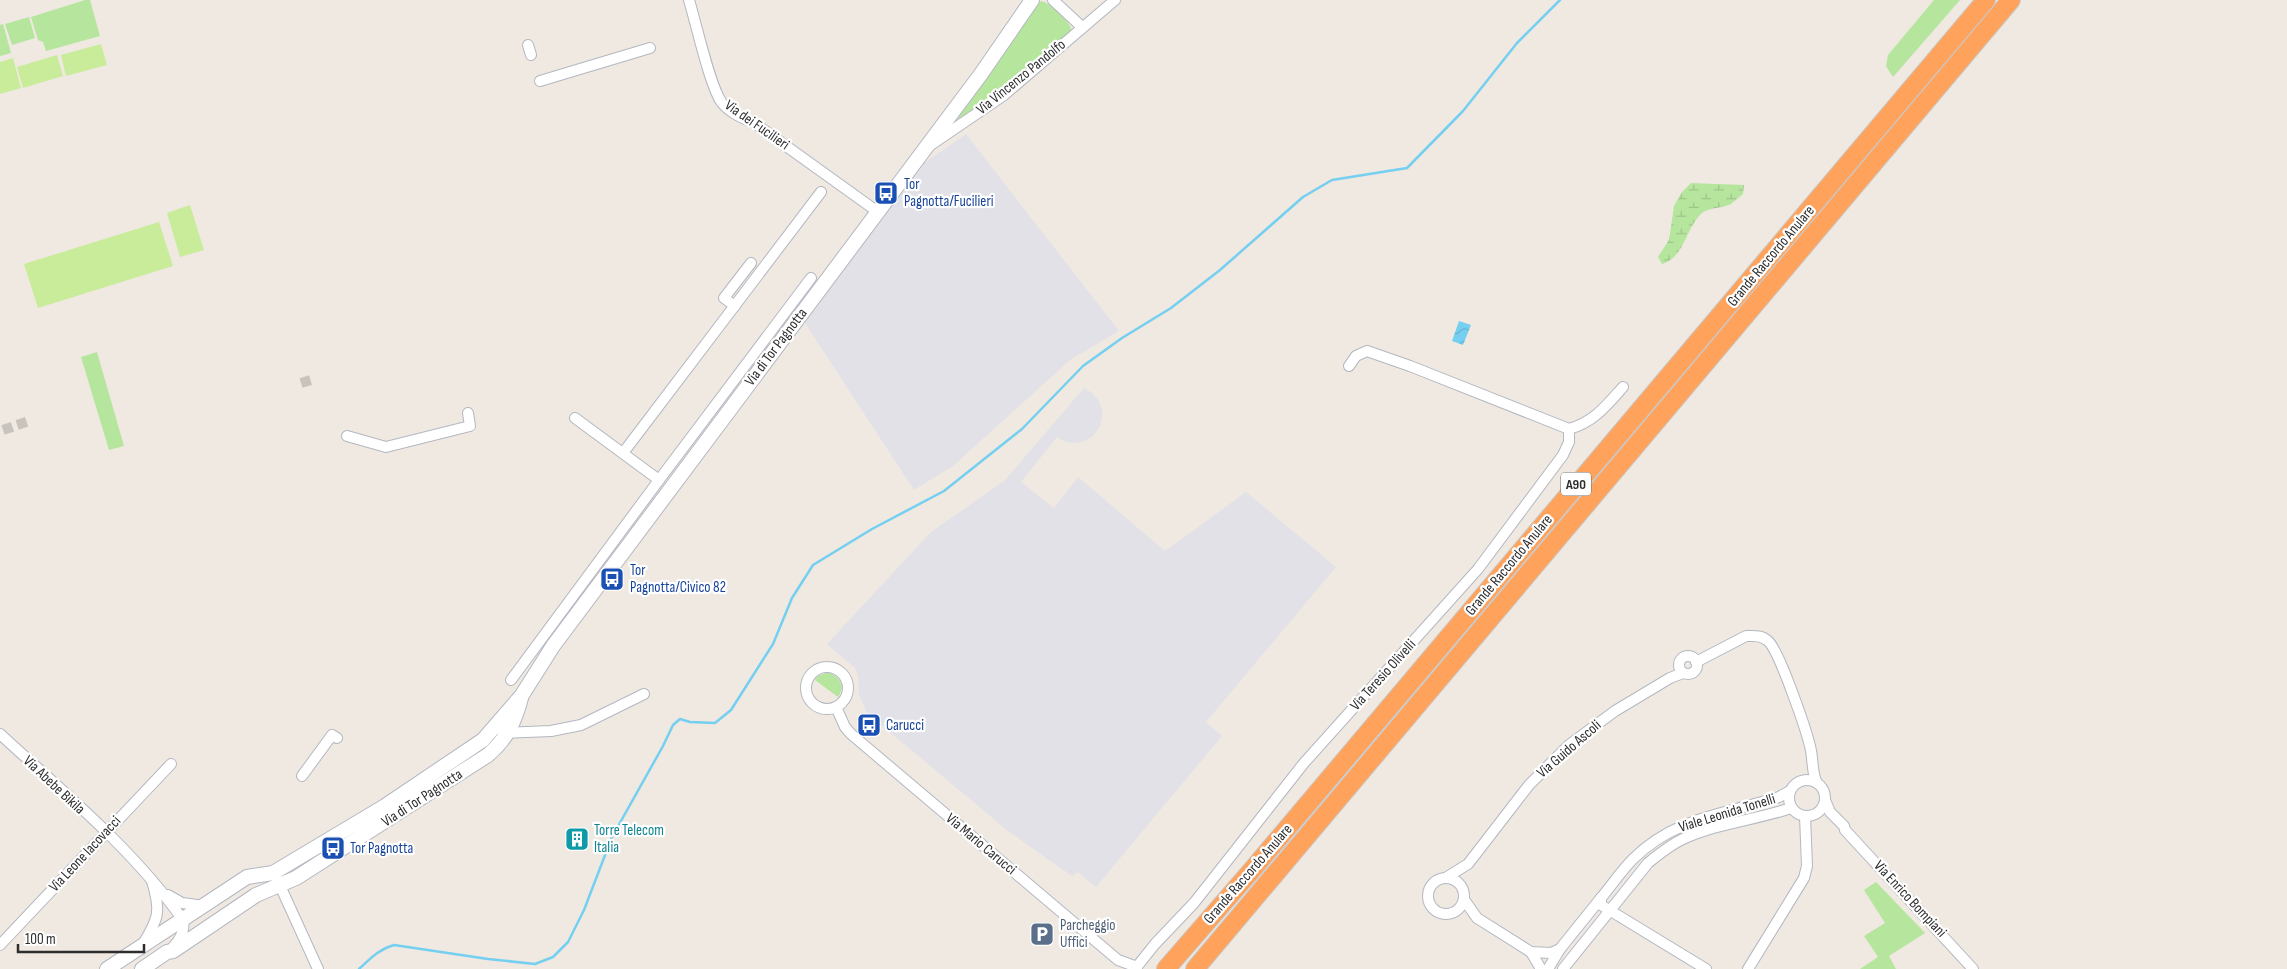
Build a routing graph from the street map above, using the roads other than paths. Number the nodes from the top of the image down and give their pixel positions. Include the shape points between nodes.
1 (689, 0) edge
2 (1032, 0) edge
3 (1053, 0) edge
4 (1115, 0) edge
5 (1986, 0) edge
6 (2011, 0) edge
7 (1082, 27) junction
8 (528, 45) dead end
9 (650, 48) dead end
10 (531, 55) dead end
11 (540, 81) dead end
12 (923, 150) junction
13 (821, 192) dead end
14 (878, 212) junction
15 (751, 263) dead end
16 (811, 278) dead end
17 (735, 306) junction
18 (1349, 366) dead end
19 (1623, 388) dead end
20 (468, 413) dead end
21 (575, 418) dead end
22 (1569, 429) junction
23 (347, 436) dead end
24 (623, 453) junction
25 (659, 480) junction
26 (511, 680) dead end
27 (644, 694) dead end
28 (522, 695) junction
29 (836, 707) junction
30 (508, 732) junction
31 (0, 734) edge
32 (490, 734) junction
33 (337, 738) dead end
34 (1808, 744) junction
35 (171, 764) dead end
36 (302, 776) dead end
37 (1798, 781) junction
38 (1816, 781) junction
39 (1790, 791) junction
40 (1825, 800) junction
41 (1791, 808) junction
42 (1816, 814) junction
43 (1805, 816) junction
44 (1845, 830) junction
45 (106, 832) junction
46 (1468, 864) junction
47 (1447, 877) junction
48 (151, 878) junction
49 (276, 878) junction
50 (1462, 888) junction
51 (163, 892) junction
52 (1602, 898) junction
53 (1465, 901) junction
54 (204, 906) junction
55 (1609, 910) junction
56 (1455, 913) junction
57 (1477, 918) junction
58 (183, 920) junction
59 (0, 945) edge
60 (141, 947) junction
61 (1560, 949) junction
62 (167, 952) junction
63 (1531, 952) junction
64 (1136, 968) edge
65 (106, 969) edge
66 (142, 969) edge
67 (318, 969) edge
68 (1166, 969) edge
69 (1194, 969) edge
70 (1541, 969) edge
71 (1548, 969) edge
72 (1563, 969) edge
73 (1706, 969) edge
74 (1748, 969) edge
75 (1973, 969) edge

1 - 14 street, Via dei Fucilieri via 713,80 724,104
2 - 12 street, Via di Tor Pagnotta
3 - 7 street
4 - 7 street, Via Vincenzo Pandolfo
5 - 68 highway, Grande Raccordo Anulare / A90
6 - 69 highway, Grande Raccordo Anulare / A90
7 - 12 street, Via Vincenzo Pandolfo via 1004,95
8 - 10 street
9 - 11 street
12 - 14 street, Via di Tor Pagnotta
13 - 17 street
14 - 28 street, Via di Tor Pagnotta via 553,646
15 - 17 street via 724,298
16 - 25 street
17 - 24 street
18 - 22 street via 1359,353 1371,352
19 - 22 street via 1595,418
20 - 23 street via 470,426 386,447
21 - 24 street
22 - 64 street, Via Teresio Olivelli via 1569,442 1563,456 1478,569 1304,763 1189,909
24 - 25 street
25 - 26 street
27 - 30 street via 581,725
28 - 30 street, Via di Tor Pagnotta
28 - 32 street, Via di Tor Pagnotta
29 - 29 street via 847,696 847,681 835,668 820,668 808,681 808,696 820,708
29 - 64 street, Via Mario Carucci via 851,734 1118,960
30 - 32 street
30 - 49 street, Via di Tor Pagnotta via 488,755 340,852 296,878
31 - 45 street, Via Abebe Bikila
32 - 49 street, Via di Tor Pagnotta
33 - 36 street via 332,735
34 - 37 street via 1806,767
34 - 38 street
34 - 46 street, Via Guido Ascoli via 1775,650 1762,637 1746,636 1696,662 1693,673 1681,671 1592,726 1548,763
35 - 45 street, Via Leone Iacovacci
37 - 38 street
37 - 39 street
38 - 40 street via 1824,789
39 - 41 street
39 - 52 street, Viale Leonida Tonelli via 1676,827 1632,859
40 - 42 street
40 - 44 street, Via Enrico Bompiani
41 - 43 street
41 - 55 street, Viale Leonida Tonelli via 1682,839 1648,863
42 - 43 street
42 - 44 street, Via Enrico Bompiani
43 - 74 street via 1807,866 1804,878
44 - 75 street, Via Enrico Bompiani
45 - 48 street, Via Abebe Bikila
45 - 59 street, Via Leone Iacovacci
46 - 47 street, Via Guido Ascoli
46 - 50 street, Via Guido Ascoli
47 - 50 street
47 - 56 street via 1432,884 1428,899 1434,911 1448,915
48 - 51 street, Via Abebe Bikila
48 - 60 street, Via Abebe Bikila via 159,913
49 - 54 street, Via di Tor Pagnotta via 247,877
49 - 62 street, Via di Tor Pagnotta via 256,895
49 - 67 street
50 - 53 street
51 - 54 street, Via Abebe Bikila via 182,903
51 - 58 street, Via Abebe Bikila
52 - 55 street via 1601,905
52 - 61 street, Viale Leonida Tonelli
53 - 56 street
53 - 57 street
54 - 58 street, Via di Tor Pagnotta
55 - 72 street, Viale Leonida Tonelli
55 - 73 street
56 - 57 street
57 - 63 street
58 - 60 street, Via di Tor Pagnotta
58 - 62 street, Via di Tor Pagnotta via 182,935
60 - 65 street, Via di Tor Pagnotta
61 - 63 street via 1551,953
61 - 71 street, Viale Leonida Tonelli
62 - 66 street, Via di Tor Pagnotta
63 - 70 street

